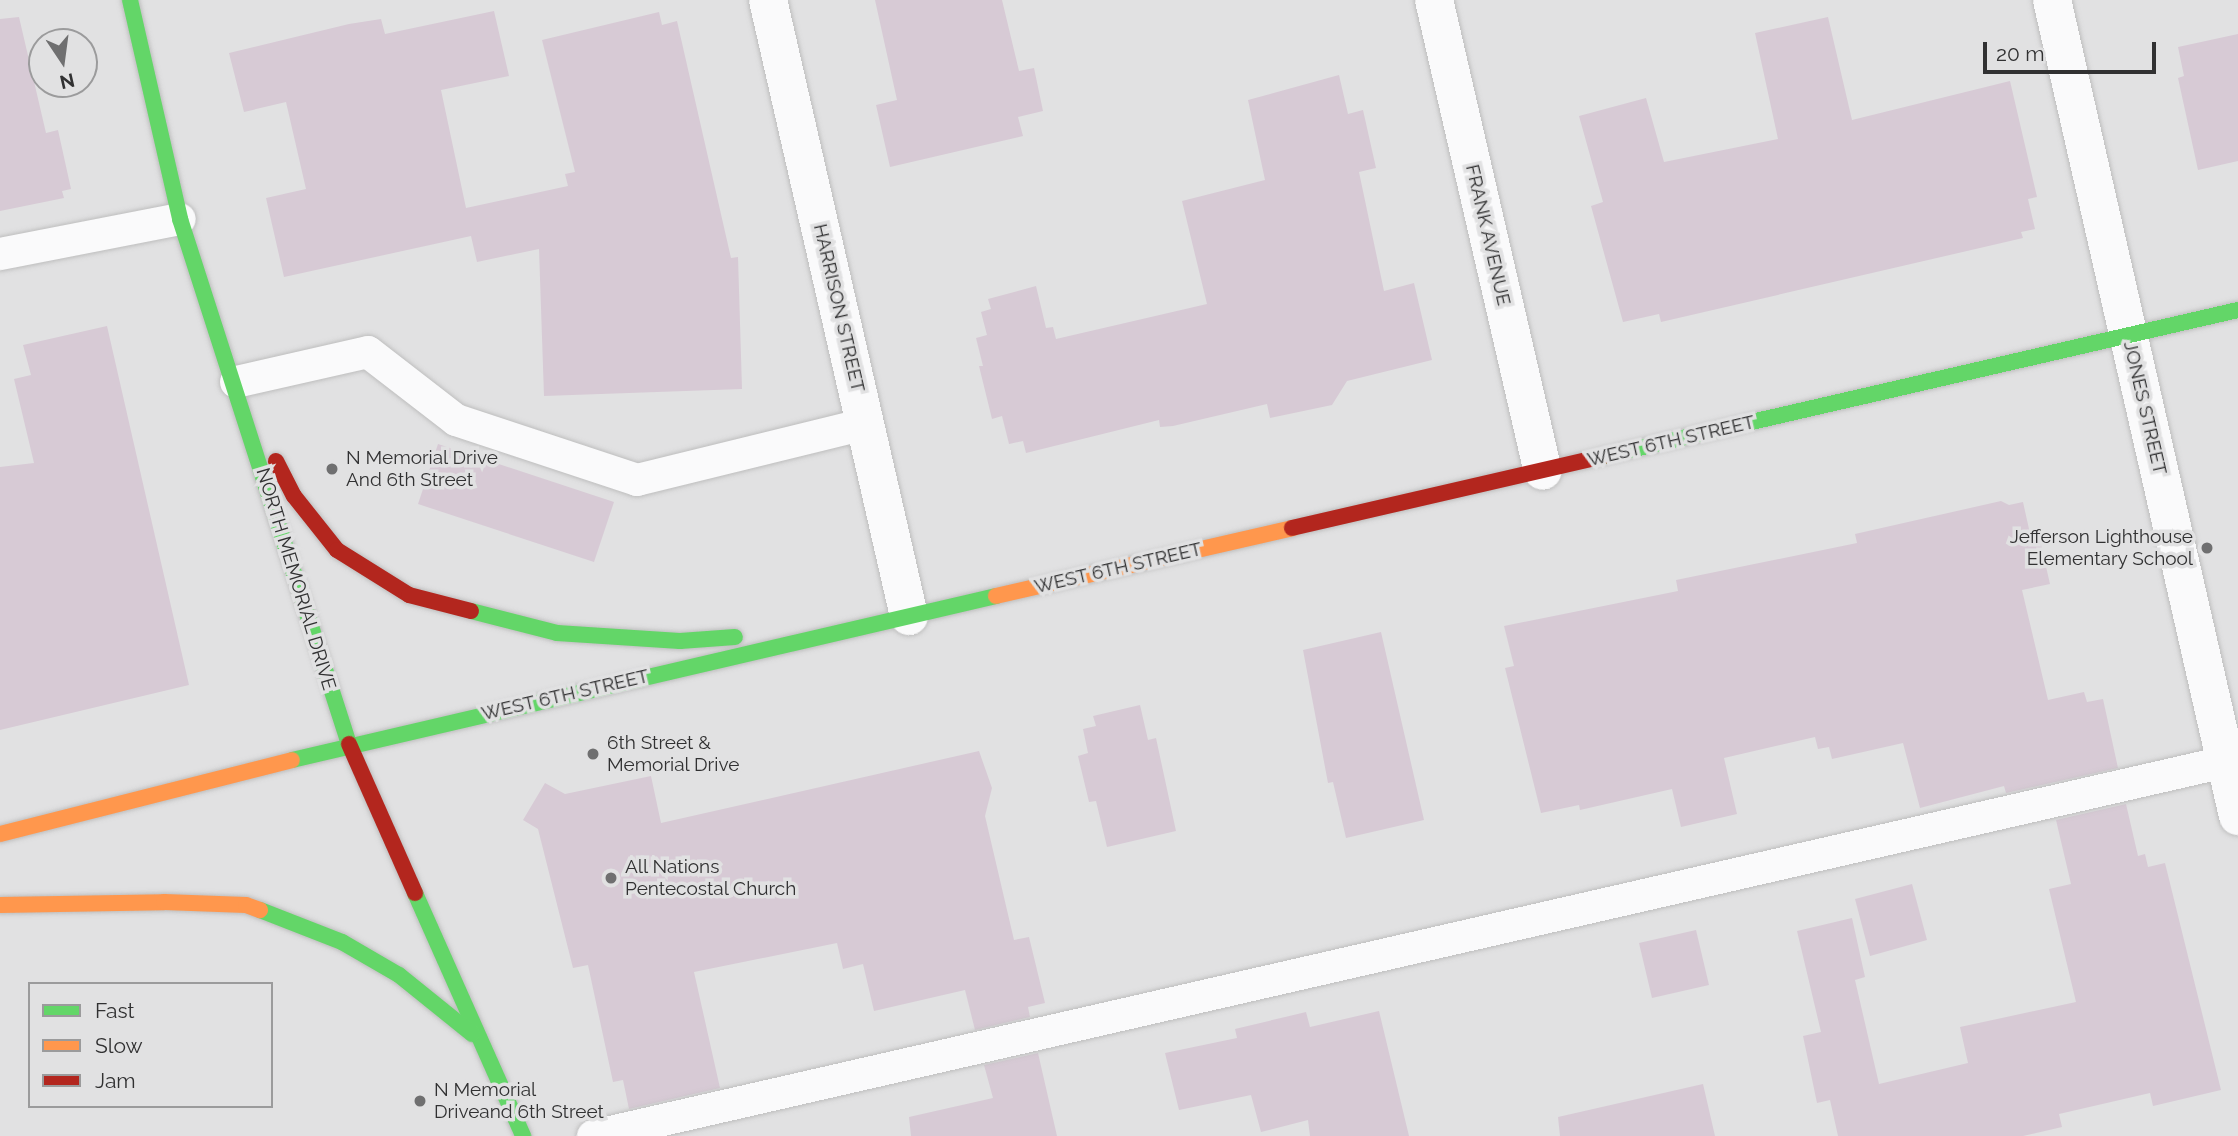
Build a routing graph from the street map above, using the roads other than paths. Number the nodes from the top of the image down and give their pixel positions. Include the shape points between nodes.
1 (130, 0) edge
2 (768, 0) edge
3 (1434, 0) edge
4 (2052, 0) edge
5 (180, 219) junction
6 (0, 254) edge
7 (2238, 310) edge
8 (2128, 336) junction
9 (236, 382) junction
10 (865, 424) junction
11 (1543, 471) junction
12 (909, 616) junction
13 (852, 629) junction
14 (349, 745) junction
15 (2232, 759) edge
16 (2238, 816) edge
17 (0, 834) edge
18 (0, 905) edge
19 (481, 1042) junction
20 (523, 1136) edge
21 (593, 1136) edge

1 - 5 main road, NORTH MEMORIAL DRIVE
2 - 10 street, HARRISON STREET
3 - 11 street, FRANK AVENUE
4 - 8 street, JONES STREET
5 - 6 lane
5 - 9 main road, NORTH MEMORIAL DRIVE
7 - 8 main road, WEST 6TH STREET
8 - 11 main road, WEST 6TH STREET
8 - 15 street, JONES STREET
9 - 10 lane via 368,352 457,420 638,480
9 - 13 main road via 294,496 337,550 409,595 557,633 680,641
9 - 14 main road, NORTH MEMORIAL DRIVE
10 - 12 street, HARRISON STREET
11 - 12 main road, WEST 6TH STREET
12 - 13 main road, WEST 6TH STREET
13 - 14 main road, WEST 6TH STREET
14 - 17 main road, WEST 6TH STREET
14 - 19 main road, NORTH MEMORIAL DRIVE
15 - 16 street, JONES STREET
15 - 21 lane
18 - 19 main road via 246,905 342,942 399,975
19 - 20 main road, NORTH MEMORIAL DRIVE

